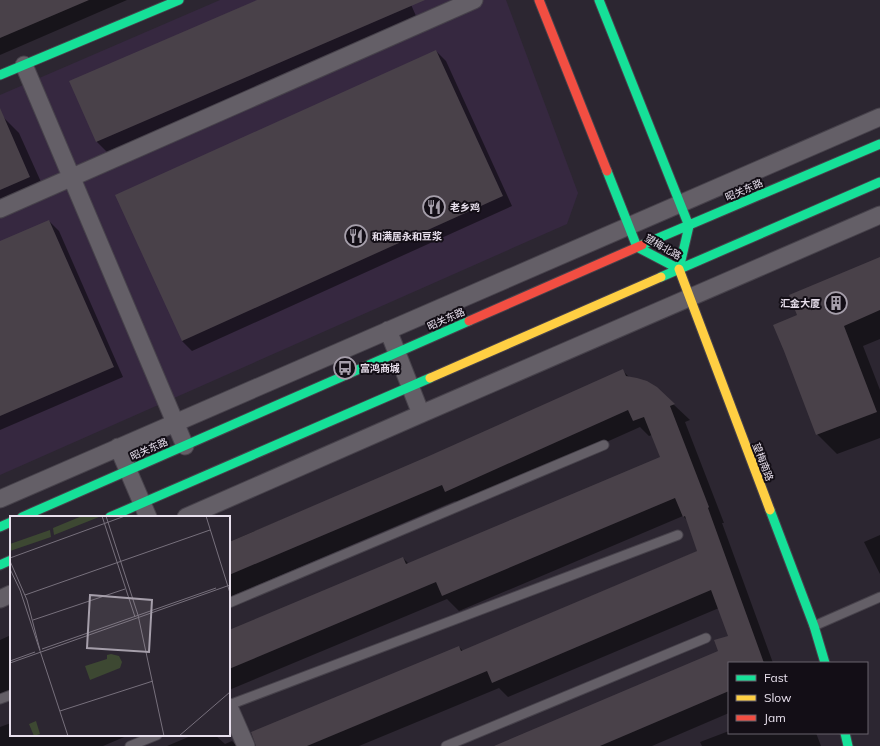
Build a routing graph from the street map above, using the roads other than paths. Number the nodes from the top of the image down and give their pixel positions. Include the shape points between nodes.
1 (179, 0) edge
2 (474, 0) edge
3 (539, 0) edge
4 (599, 0) edge
5 (24, 65) junction
6 (0, 75) edge
7 (880, 117) edge
8 (880, 144) edge
9 (72, 177) junction
10 (880, 182) edge
11 (680, 204) junction
12 (0, 209) edge
13 (880, 215) edge
14 (629, 226) junction
15 (689, 226) junction
16 (638, 247) junction
17 (679, 269) junction
18 (690, 298) junction
19 (388, 330) junction
20 (396, 353) junction
21 (410, 386) junction
22 (421, 414) junction
23 (175, 422) junction
24 (604, 445) dead end
25 (185, 446) junction
26 (118, 447) junction
27 (128, 471) junction
28 (0, 499) edge
29 (145, 510) edge
30 (24, 516) edge
31 (115, 516) edge
32 (188, 516) edge
33 (10, 522) edge
34 (0, 527) edge
35 (678, 536) dead end
36 (10, 560) edge
37 (0, 565) edge
38 (10, 594) edge
39 (880, 597) edge
40 (0, 599) edge
41 (230, 603) edge
42 (814, 626) junction
43 (706, 638) dead end
44 (825, 662) edge
45 (10, 695) edge
46 (0, 699) edge
47 (230, 706) edge
48 (230, 708) edge
49 (845, 734) edge
50 (155, 736) edge
51 (130, 746) edge
52 (246, 746) edge
53 (446, 746) edge
54 (848, 746) edge

1 - 5 main road
2 - 9 street
3 - 14 main road, 望梅北路
4 - 11 main road
5 - 6 main road
5 - 9 street
7 - 11 street
8 - 15 main road, 昭关东路
9 - 12 street
9 - 23 street
10 - 17 main road
11 - 14 street
11 - 15 main road
13 - 18 street
14 - 16 main road, 望梅北路
14 - 19 street
15 - 16 main road, 昭关东路
15 - 17 main road, 望梅北路
16 - 17 main road, 望梅北路
16 - 20 main road, 昭关东路
17 - 18 main road, 望梅南路
17 - 21 main road
18 - 22 street
18 - 42 main road, 望梅南路
19 - 20 street
19 - 23 street
20 - 21 street
20 - 25 main road, 昭关东路
21 - 22 street
21 - 29 main road
22 - 32 street
23 - 25 street
23 - 26 street
24 - 41 lane
25 - 27 main road, 昭关东路
26 - 27 street
26 - 28 street
27 - 29 street
27 - 30 main road, 昭关东路
29 - 31 main road
33 - 34 main road
35 - 47 lane
36 - 37 main road
38 - 40 street
39 - 42 lane
42 - 44 main road, 望梅南路
43 - 53 lane
45 - 46 lane
48 - 52 street
49 - 54 main road
50 - 51 lane

